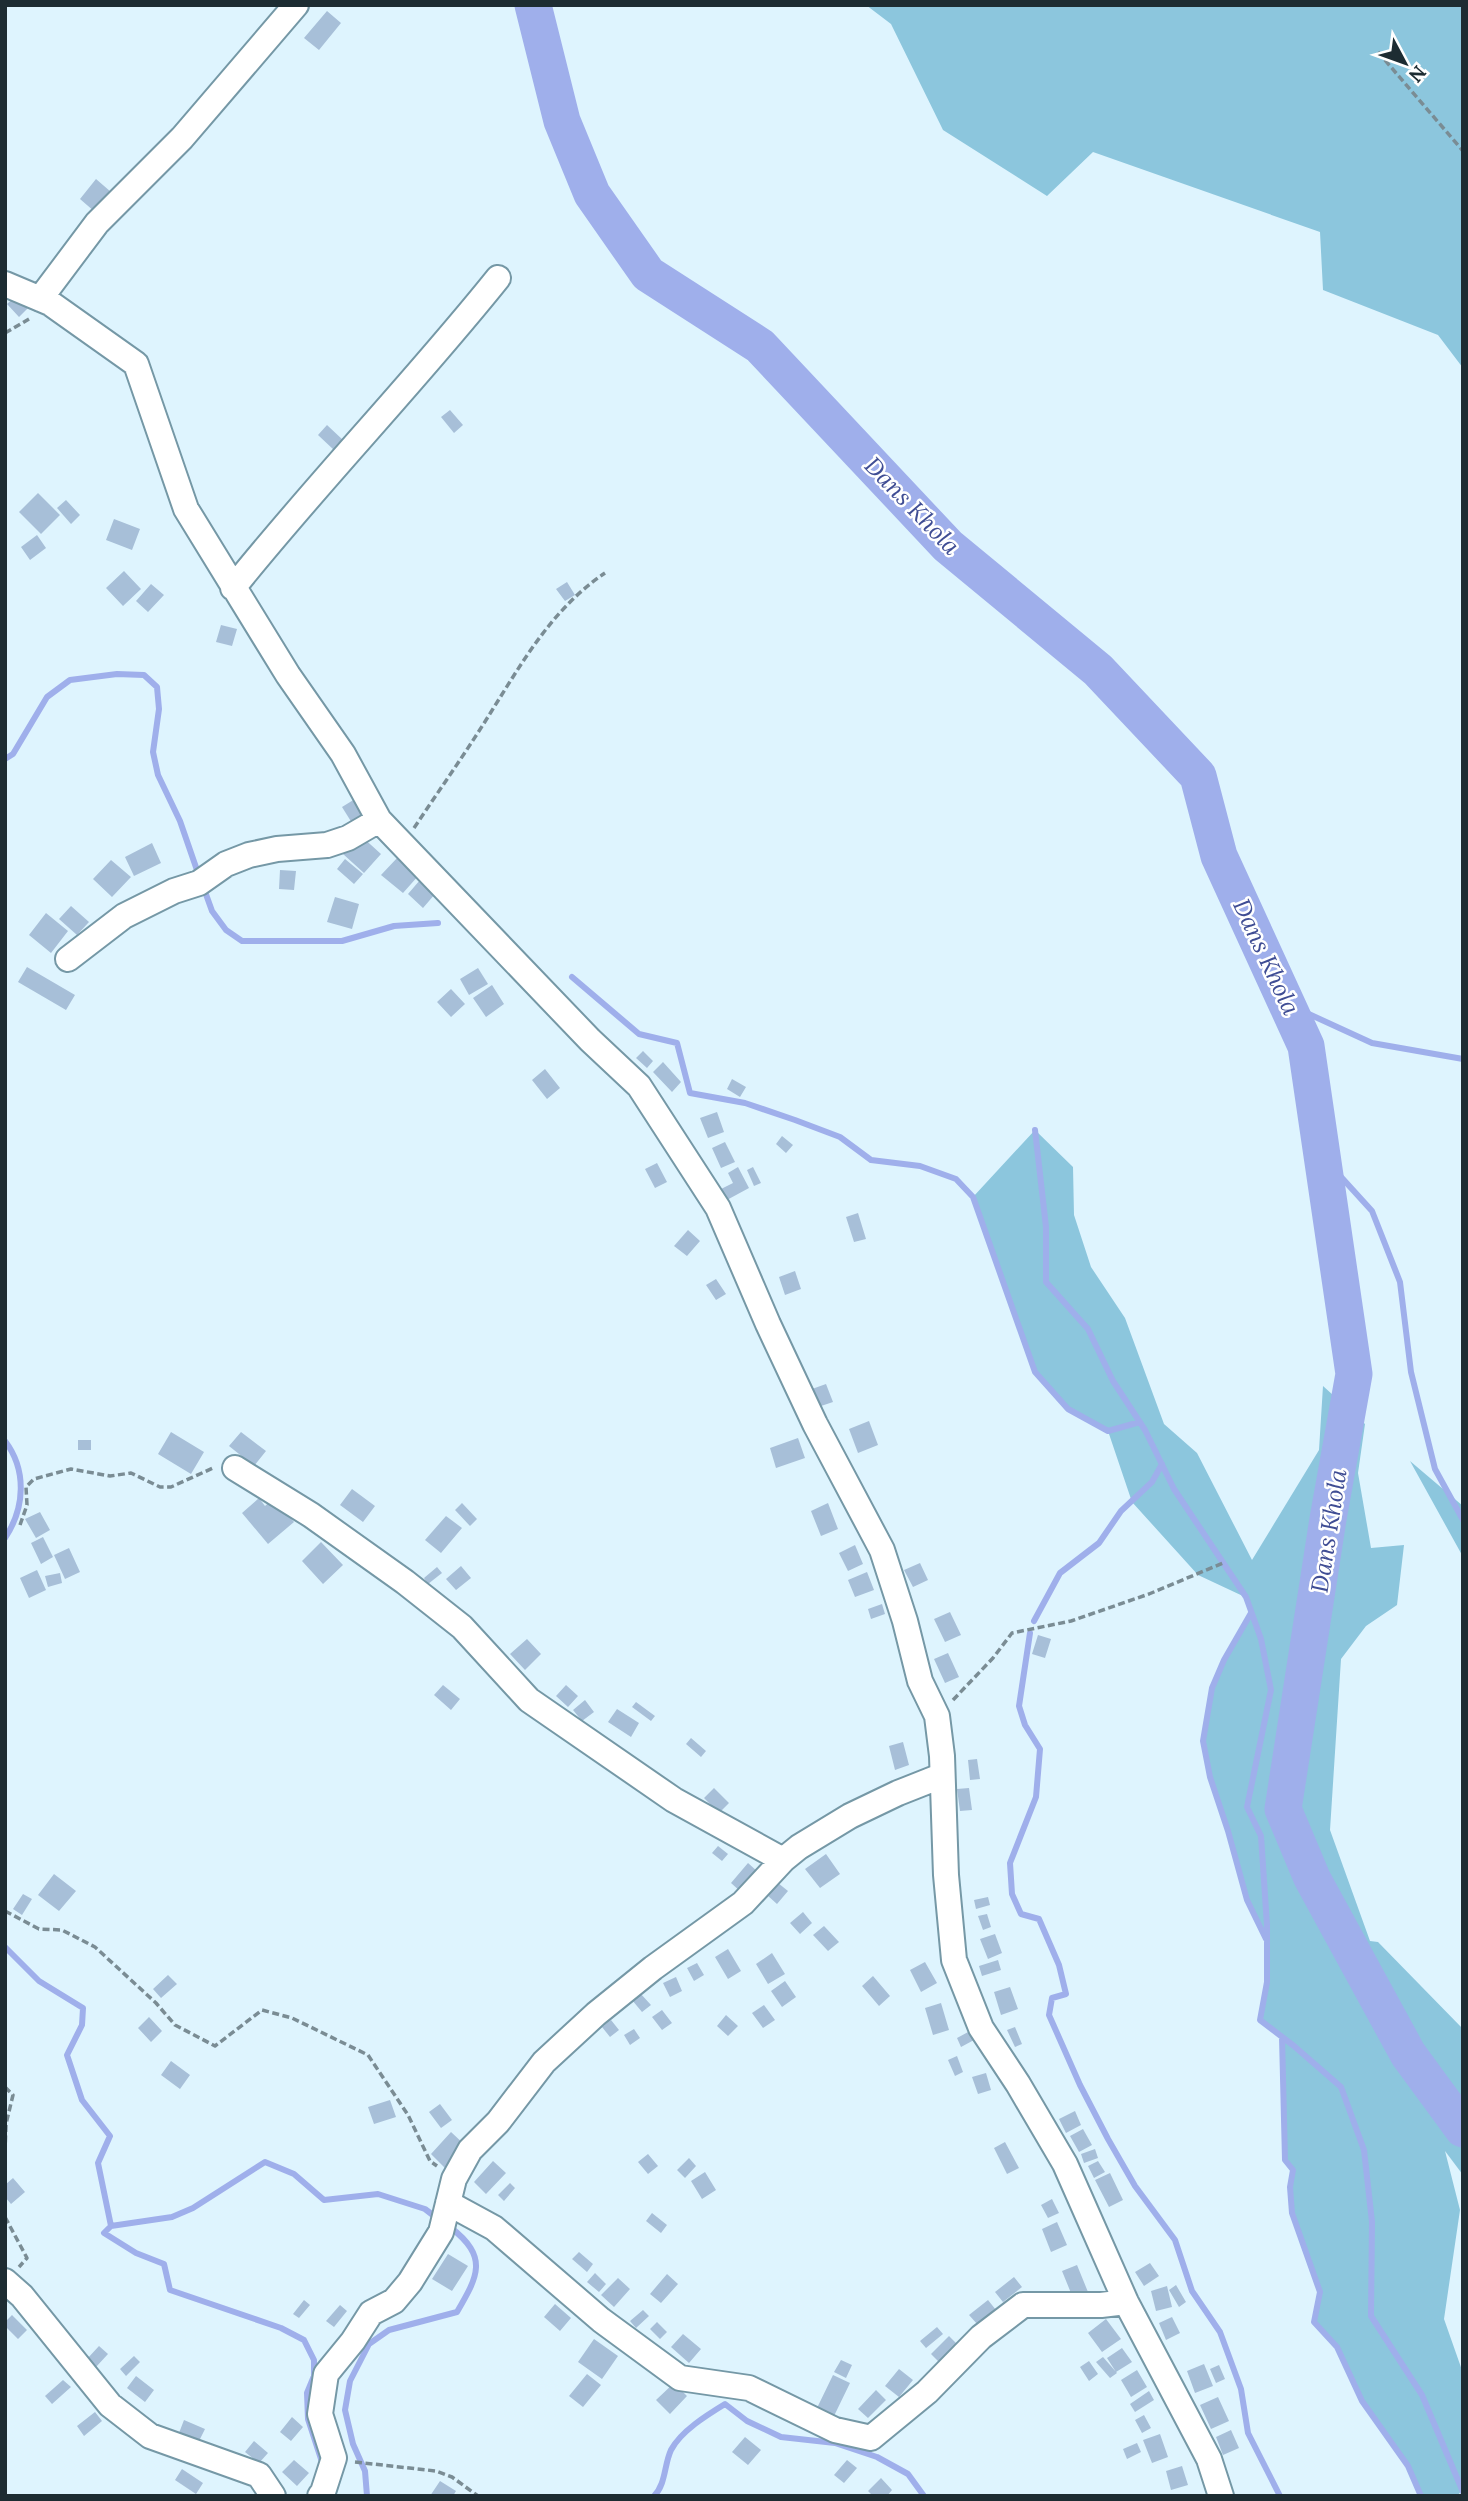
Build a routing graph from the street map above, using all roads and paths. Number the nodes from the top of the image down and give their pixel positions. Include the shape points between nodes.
1 (296, 5) edge
2 (1378, 52) dead end
3 (1463, 150) edge
4 (498, 278) dead end
5 (5, 284) edge
6 (40, 299) junction
7 (605, 573) dead end
8 (233, 588) junction
9 (379, 820) junction
10 (403, 844) junction
11 (68, 959) dead end
12 (236, 1468) joint
13 (20, 1525) dead end
14 (1223, 1563) dead end
15 (937, 1716) junction
16 (942, 1776) junction
17 (782, 1860) junction
18 (5, 1911) edge
19 (5, 2087) edge
20 (5, 2152) edge
21 (451, 2191) junction
22 (5, 2217) edge
23 (5, 2281) edge
24 (1126, 2302) junction
25 (334, 2458) junction
26 (273, 2496) edge
27 (320, 2496) edge
28 (478, 2496) edge
29 (1221, 2496) edge

1 - 6 street via 182,138 97,223
2 - 3 path
4 - 8 street
5 - 6 street
6 - 8 street via 136,364 186,509
7 - 10 path via 557,616 524,657
8 - 9 street via 344,754
9 - 10 street
9 - 11 street via 327,845 277,849 226,864 199,883 124,916
10 - 15 street via 639,1086 718,1208 815,1424 882,1550 920,1681
12 - 13 path via 218,1465 171,1487 160,1487 131,1473 110,1476 71,1469 52,1474 34,1479 26,1487 27,1505
12 - 17 street via 312,1515 405,1582 461,1627 529,1700 674,1800
14 - 15 path via 1071,1621 1012,1633
15 - 16 street
16 - 17 street via 850,1815
16 - 24 street via 954,1960 981,2028 1065,2164
17 - 21 street via 743,1903 643,1976 544,2062 470,2150
18 - 21 path via 39,1929 62,1930 95,1947 175,2025 215,2046 262,2010 292,2018 368,2055
19 - 20 path via 13,2095
21 - 24 street via 601,2320 680,2378 749,2388 835,2430 871,2438 981,2337 1023,2305
21 - 25 street via 441,2232 410,2282 394,2301 371,2313 326,2374 320,2414
22 - 23 path via 27,2258
23 - 26 street via 110,2405 150,2436 260,2475
24 - 29 street via 1209,2459
25 - 27 street
25 - 28 path via 436,2471

